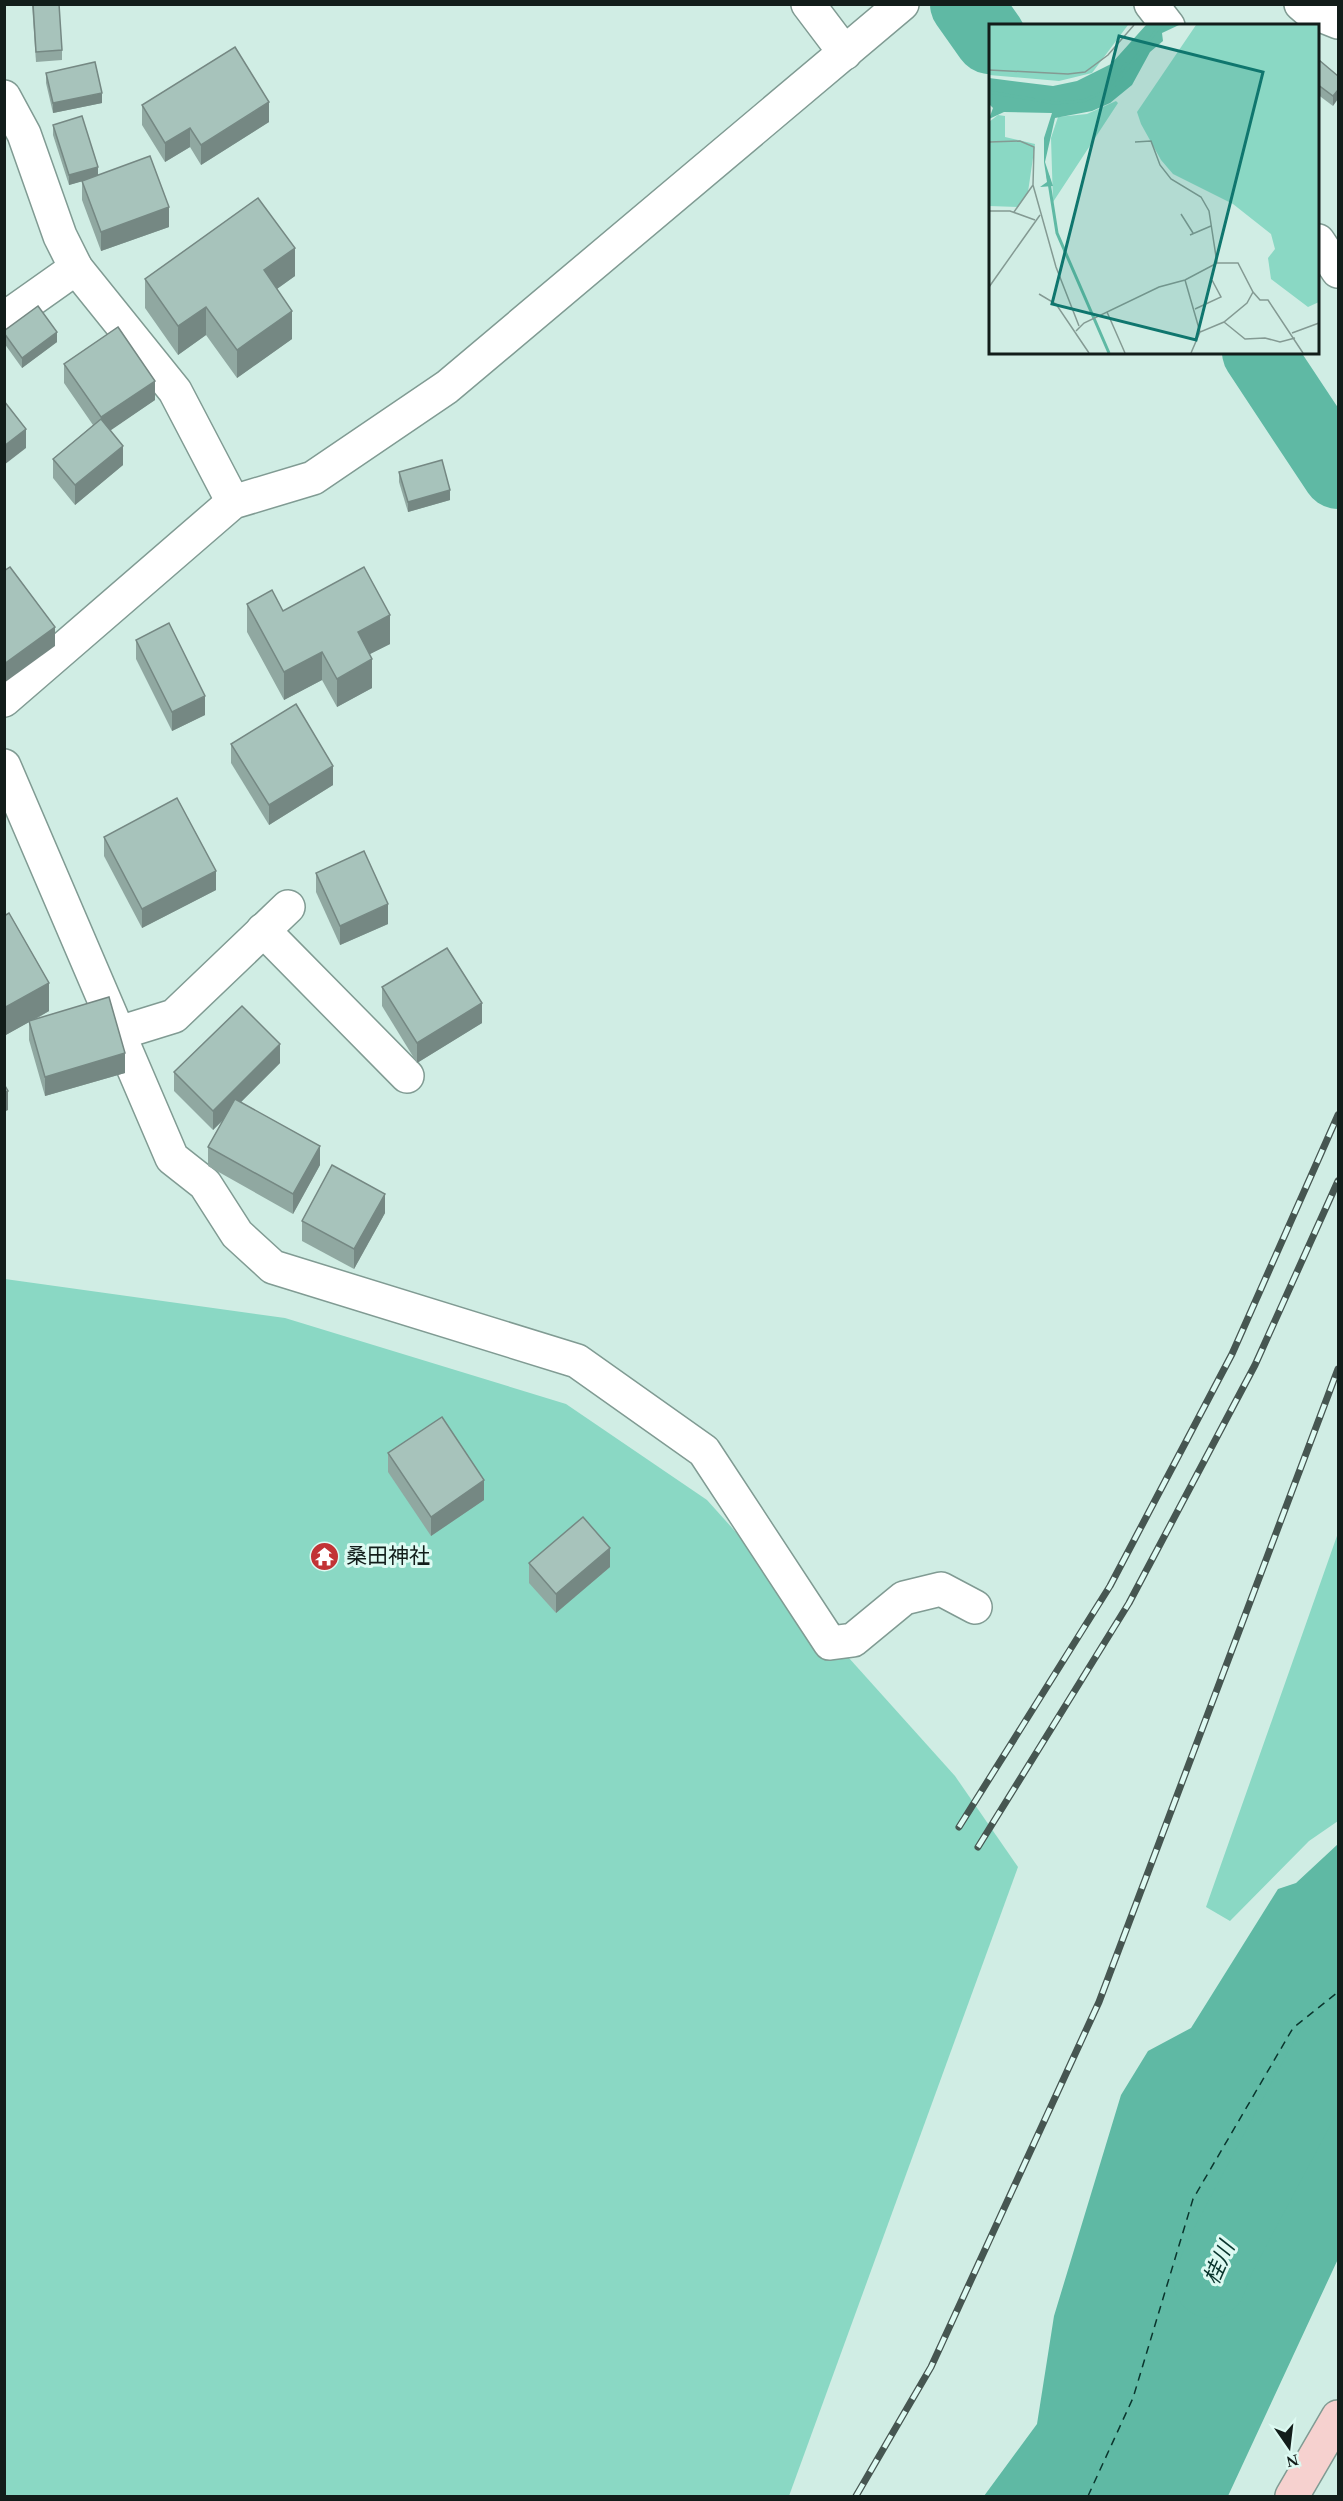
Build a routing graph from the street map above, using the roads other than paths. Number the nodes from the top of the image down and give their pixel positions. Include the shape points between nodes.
1 (808, 4) edge
2 (902, 4) edge
3 (1151, 4) edge
4 (1301, 4) edge
5 (1338, 22) edge
6 (1166, 24) edge
7 (856, 43) junction
8 (4, 97) edge
9 (1319, 244) edge
10 (76, 268) junction
11 (1338, 272) edge
12 (4, 319) edge
13 (233, 502) junction
14 (4, 700) edge
15 (4, 766) edge
16 (288, 907) dead end
17 (263, 930) junction
18 (119, 1033) junction
19 (407, 1076) dead end
20 (975, 1607) dead end
21 (1338, 2417) edge
22 (1292, 2496) edge

1 - 7 street
2 - 7 street
3 - 6 street
4 - 5 street
7 - 13 street via 447,387 313,478
8 - 10 street via 24,134 60,236
9 - 11 street
10 - 12 street
10 - 13 street via 175,392
13 - 14 street
15 - 18 street
16 - 17 street
17 - 18 street via 174,1016
17 - 19 street
18 - 20 street via 172,1158 205,1184 237,1234 273,1267 577,1361 704,1451 830,1644 853,1640 904,1598 941,1589
21 - 22 main road

